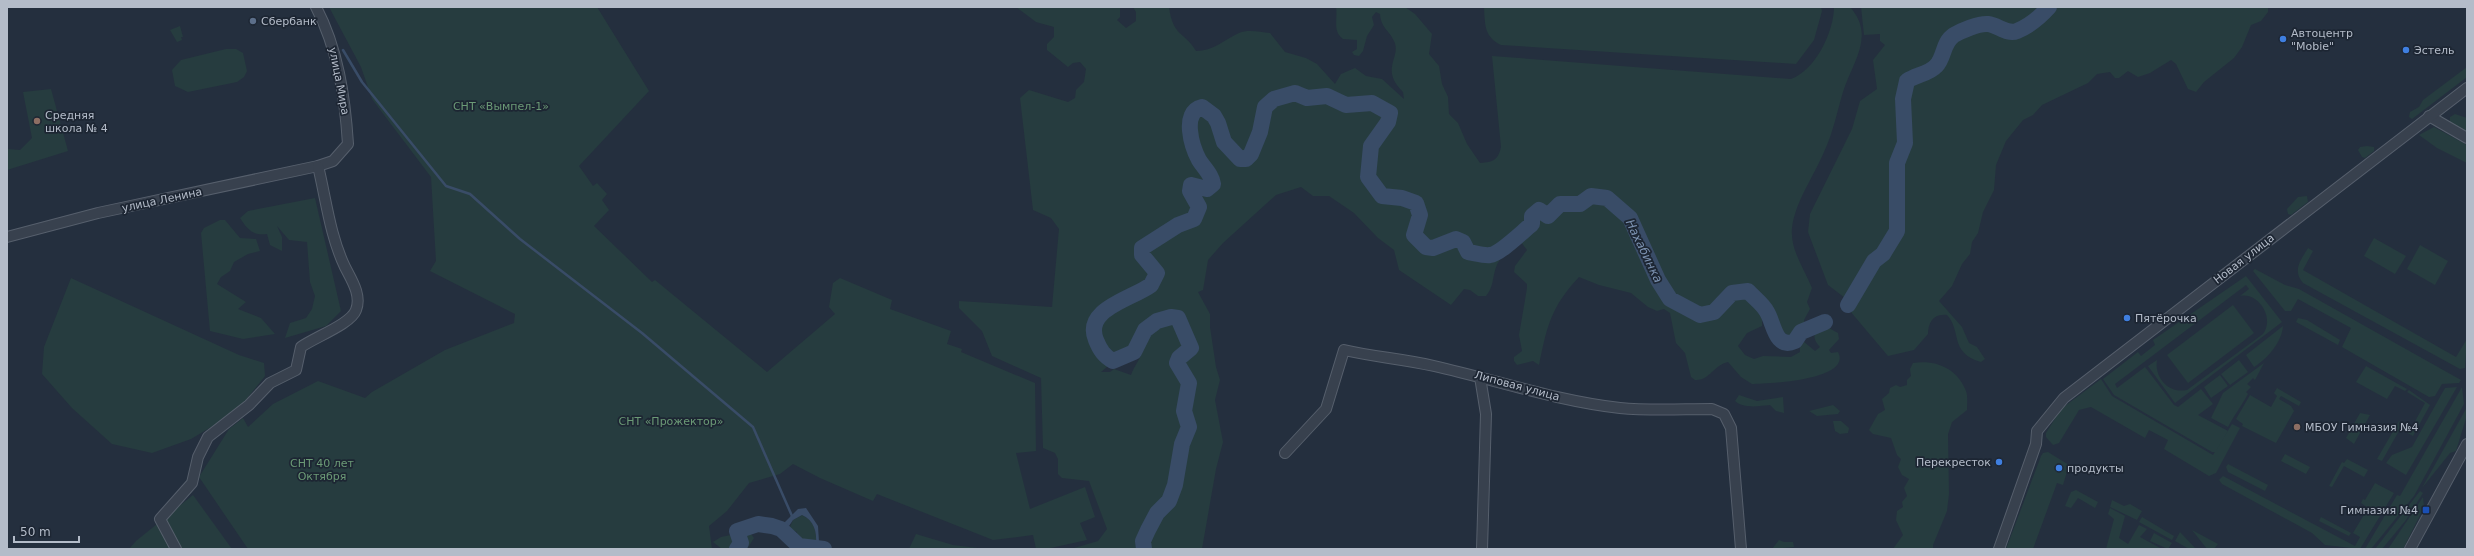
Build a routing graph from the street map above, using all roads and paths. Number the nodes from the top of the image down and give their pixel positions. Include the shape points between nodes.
1 (316, 7) edge
2 (2467, 88) edge
3 (2429, 116) junction
4 (2467, 138) edge
5 (318, 166) junction
6 (7, 237) edge
7 (1480, 377) junction
8 (2467, 444) edge
9 (1285, 453) dead end
10 (176, 549) edge
11 (1482, 549) edge
12 (1741, 549) edge
13 (1999, 549) edge
14 (2410, 549) edge

1 - 5 street, улица Мира via 330,35 344,96 348,144 333,160
2 - 3 street, Новая улица
3 - 4 street
3 - 13 street, Новая улица via 2064,398 2038,431 2036,444
5 - 6 street, улица Ленина via 98,213
5 - 10 street via 337,249 353,280 356,310 348,321 301,346 296,370 270,383 249,405 208,437 198,457 192,483 160,519
7 - 9 street, Липовая улица via 1427,364 1377,358 1344,350 1326,409
7 - 11 street via 1486,414
7 - 12 street, Липовая улица via 1543,395 1621,408 1712,409 1724,414 1730,428
8 - 14 street

